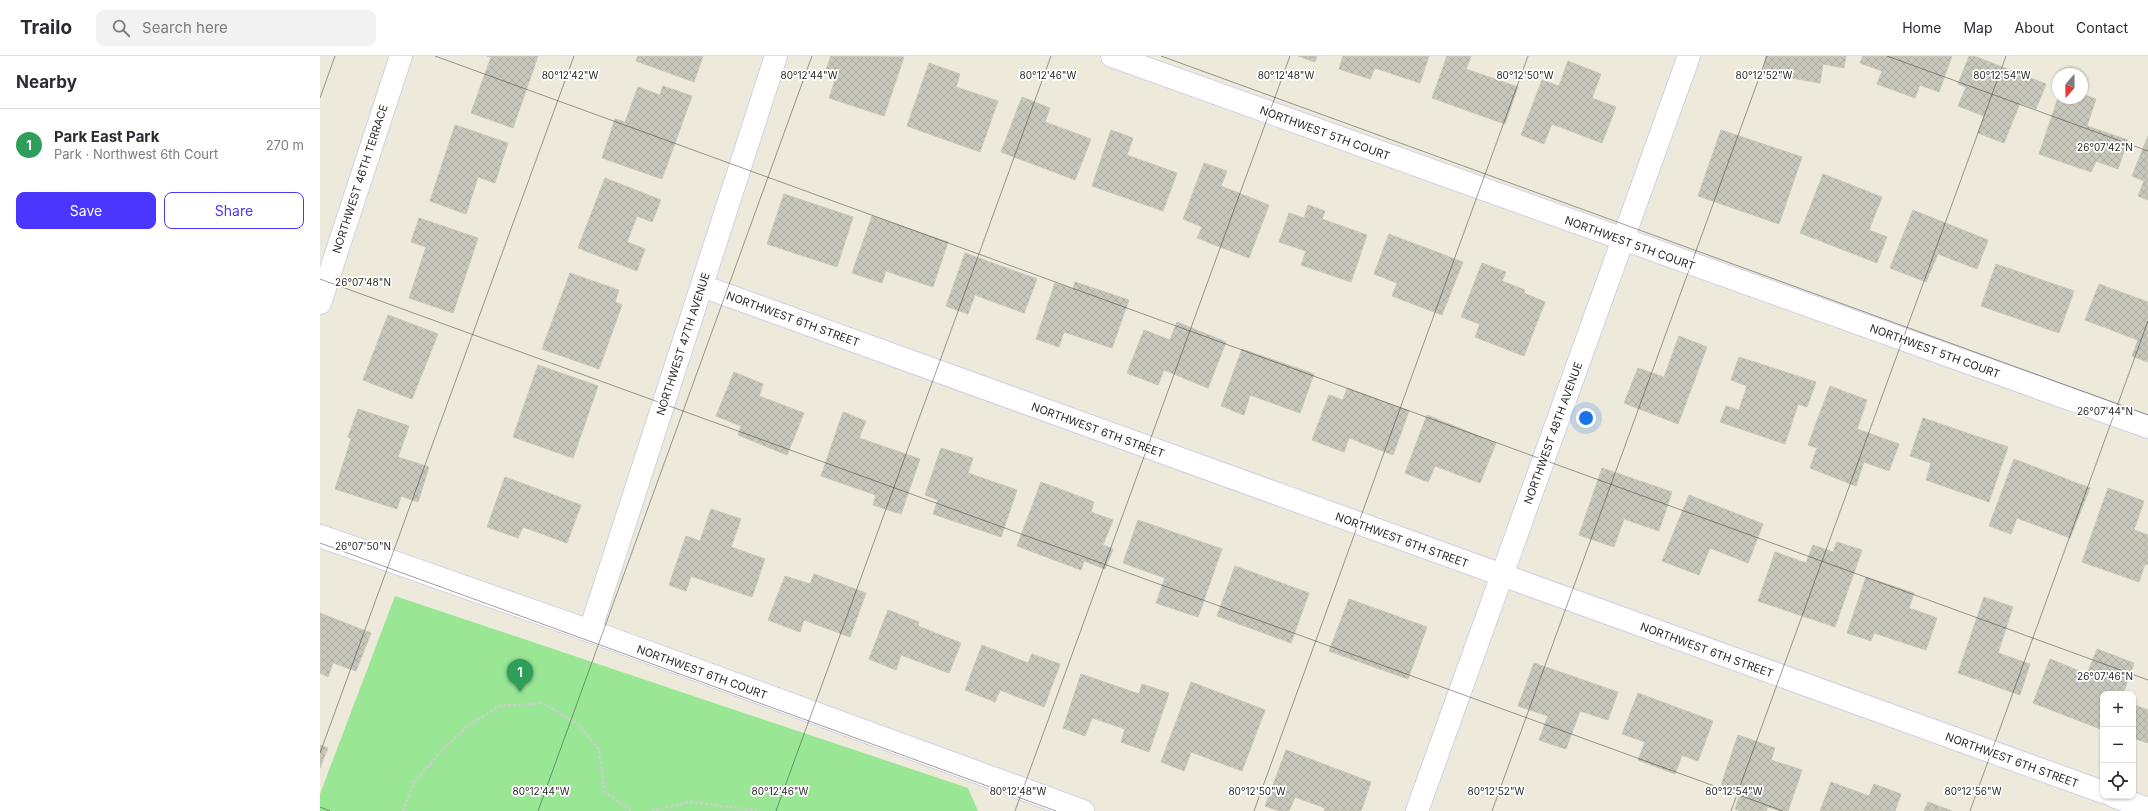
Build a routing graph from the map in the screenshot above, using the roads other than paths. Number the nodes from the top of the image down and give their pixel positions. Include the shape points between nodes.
1 (401, 56) edge
2 (776, 56) edge
3 (1112, 56) edge
4 (1689, 56) edge
5 (1623, 240) junction
6 (702, 286) junction
7 (320, 303) edge
8 (2148, 428) edge
9 (320, 536) edge
10 (1501, 576) junction
11 (590, 631) junction
12 (2100, 791) edge
13 (2122, 799) edge
14 (1036, 803) edge
15 (2148, 808) edge
16 (1083, 811) edge
17 (1417, 811) edge

1 - 7 street, NORTHWEST 46TH TERRACE
2 - 6 street, NORTHWEST 47TH AVENUE
3 - 5 street, NORTHWEST 5TH COURT
4 - 5 street, NORTHWEST 48TH AVENUE
5 - 8 street, NORTHWEST 5TH COURT
5 - 10 street, NORTHWEST 48TH AVENUE
6 - 10 street, NORTHWEST 6TH STREET
6 - 11 street, NORTHWEST 47TH AVENUE
9 - 11 street, NORTHWEST 6TH COURT
10 - 12 street, NORTHWEST 6TH STREET
10 - 17 street, NORTHWEST 48TH AVENUE
11 - 14 street, NORTHWEST 6TH COURT
13 - 15 street
14 - 16 street, NORTHWEST 6TH COURT

